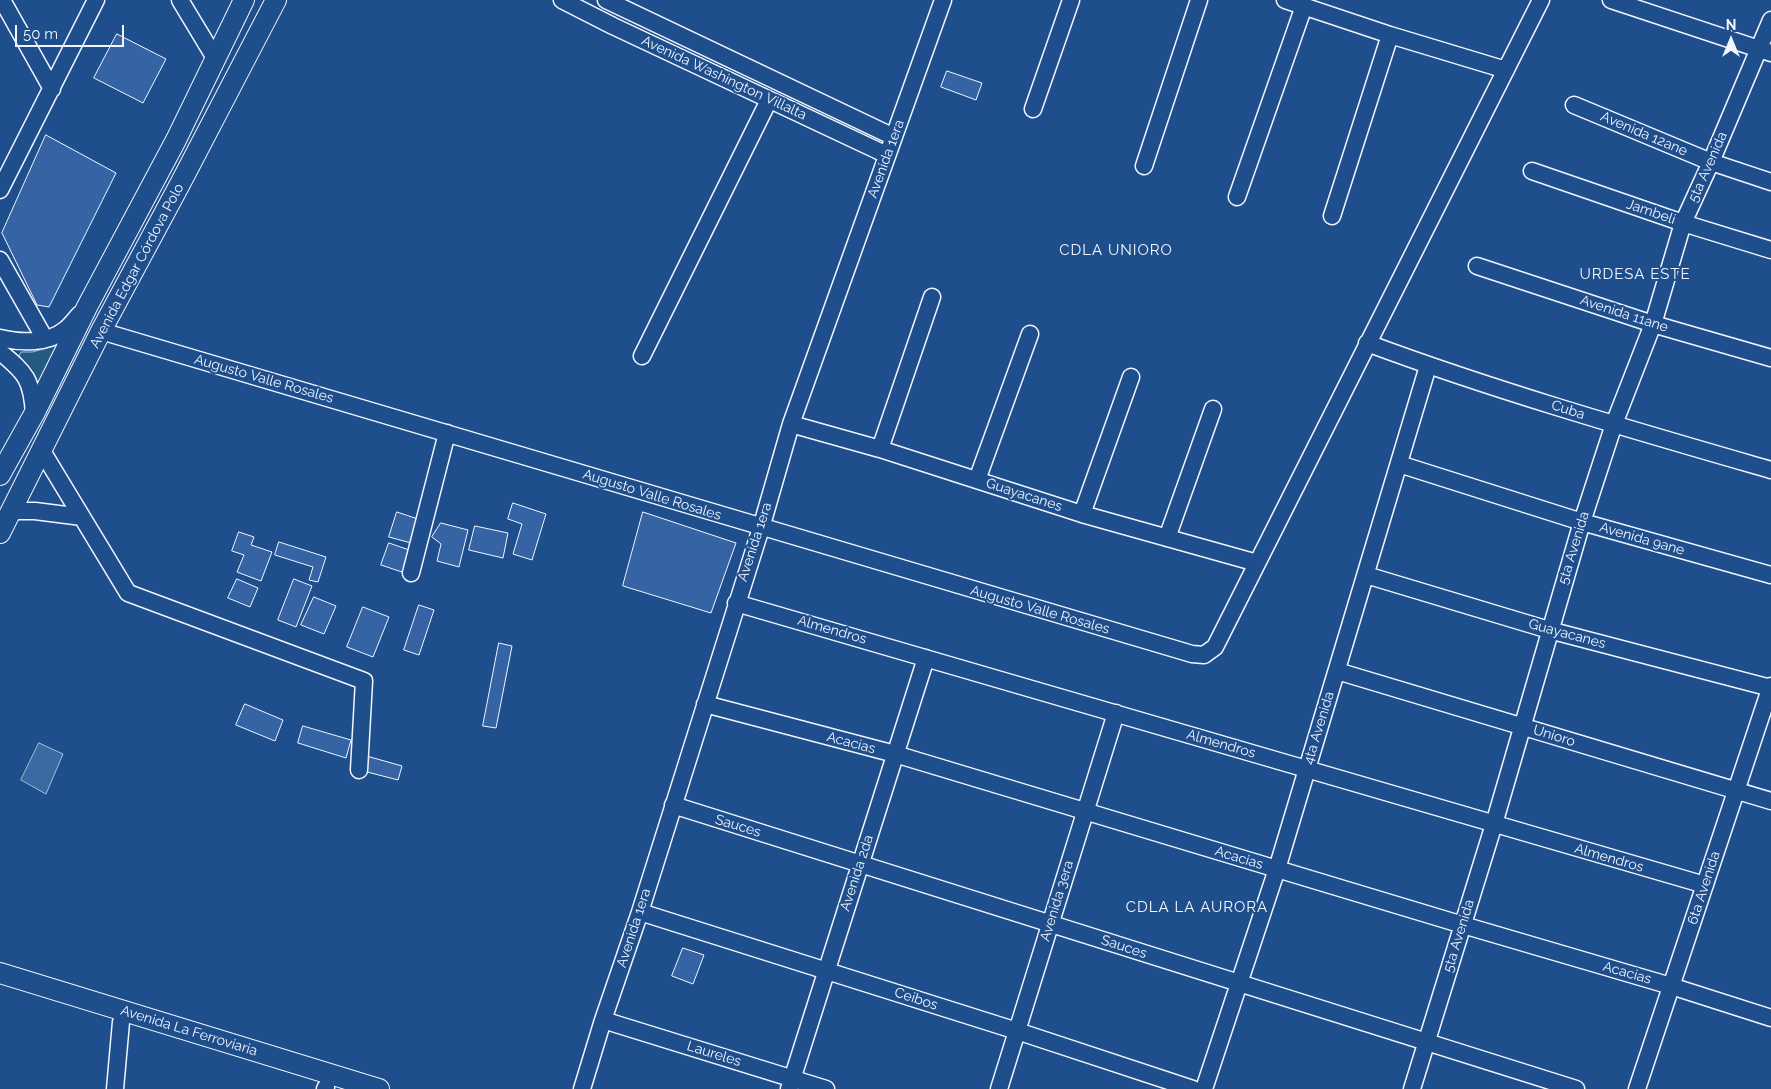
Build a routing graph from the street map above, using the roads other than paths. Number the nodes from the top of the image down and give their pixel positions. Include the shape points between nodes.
1 (2, 0) edge
2 (96, 0) edge
3 (180, 0) edge
4 (244, 0) edge
5 (276, 0) edge
6 (562, 0) edge
7 (606, 0) edge
8 (943, 0) edge
9 (1071, 0) edge
10 (1199, 0) edge
11 (1285, 0) edge
12 (1541, 0) edge
13 (1622, 1) edge
14 (623, 4) edge
15 (1304, 6) junction
16 (1771, 20) edge
17 (613, 26) junction
18 (1390, 35) junction
19 (1765, 51) edge
20 (215, 58) junction
21 (1506, 70) junction
22 (52, 89) junction
23 (769, 100) junction
24 (1574, 105) dead end
25 (1033, 109) dead end
26 (894, 137) junction
27 (887, 155) junction
28 (1711, 162) junction
29 (1144, 166) dead end
30 (1532, 171) dead end
31 (1771, 182) edge
32 (0, 190) edge
33 (1237, 197) dead end
34 (1332, 216) dead end
35 (1683, 223) junction
36 (1771, 250) edge
37 (0, 260) edge
38 (1477, 266) dead end
39 (932, 297) dead end
40 (88, 305) junction
41 (1653, 324) junction
42 (101, 331) junction
43 (1030, 334) dead end
44 (0, 338) edge
45 (45, 339) junction
46 (1367, 343) junction
47 (0, 352) edge
48 (642, 356) dead end
49 (1771, 358) edge
50 (1428, 366) junction
51 (1132, 377) dead end
52 (1214, 409) dead end
53 (34, 414) junction
54 (791, 424) junction
55 (1614, 424) junction
56 (447, 433) junction
57 (880, 449) junction
58 (42, 451) junction
59 (1399, 464) junction
60 (1771, 470) edge
61 (0, 475) edge
62 (977, 480) junction
63 (11, 511) junction
64 (1082, 514) junction
65 (82, 517) junction
66 (1582, 522) junction
67 (760, 528) junction
68 (0, 533) edge
69 (1167, 538) junction
70 (1257, 563) junction
71 (411, 573) dead end
72 (1366, 575) junction
73 (1771, 575) edge
74 (736, 602) junction
75 (1549, 630) junction
76 (926, 658) junction
77 (1337, 671) junction
78 (1771, 687) edge
79 (705, 704) junction
80 (1116, 713) junction
81 (1523, 727) junction
82 (895, 754) junction
83 (1307, 769) junction
84 (359, 770) dead end
85 (1736, 790) junction
86 (1771, 801) edge
87 (673, 805) junction
88 (1085, 812) junction
89 (1494, 824) junction
90 (860, 864) junction
91 (1277, 869) junction
92 (1705, 885) junction
93 (640, 912) junction
94 (1050, 924) junction
95 (1462, 925) junction
96 (826, 971) junction
97 (0, 973) edge
98 (1240, 984) junction
99 (0, 985) edge
100 (1672, 986) junction
101 (1771, 1018) edge
102 (602, 1020) junction
103 (121, 1022) junction
104 (1017, 1031) junction
105 (1426, 1043) junction
106 (791, 1084) edge
107 (328, 1088) edge
108 (115, 1089) edge
109 (379, 1089) edge
110 (582, 1089) edge
111 (826, 1089) edge
112 (999, 1089) edge
113 (1193, 1089) edge
114 (1204, 1089) edge
115 (1412, 1089) edge
116 (1576, 1089) edge
117 (1637, 1089) edge

1 - 22 street
2 - 22 street
3 - 20 street
4 - 20 main road, Avenida Edgar Córdova Polo
5 - 42 main road, Avenida Edgar Córdova Polo
6 - 17 street, Avenida Washington Villalta
7 - 14 street, Avenida Washington Villalta
8 - 26 street, Avenida 1era
9 - 25 street
10 - 29 street
11 - 15 street
12 - 21 street
13 - 19 street
14 - 17 street
14 - 26 street, Avenida Washington Villalta
15 - 18 street
15 - 33 street
16 - 19 street, 5ta Avenida
17 - 23 street, Avenida Washington Villalta
18 - 21 street
18 - 34 street
19 - 28 street, 5ta Avenida
20 - 40 main road, Avenida Edgar Córdova Polo via 176,140
21 - 46 street
22 - 32 street
23 - 27 street, Avenida Washington Villalta
23 - 48 street
24 - 28 street, Avenida 12ane
26 - 27 street, Avenida 1era
27 - 54 street, Avenida 1era
28 - 31 street, Avenida 12ane
28 - 35 street, 5ta Avenida
30 - 35 street, Jambeli
35 - 36 street, Jambeli
35 - 41 street, 5ta Avenida
37 - 45 street
38 - 41 street, Avenida 11ane
39 - 57 street
40 - 45 street via 66,329
40 - 53 main road, Avenida Edgar Córdova Polo
41 - 49 street, Avenida 11ane
41 - 55 street, 5ta Avenida
42 - 56 street, Augusto Valle Rosales
42 - 58 main road, Avenida Edgar Córdova Polo
43 - 62 street
44 - 45 street via 24,342
46 - 50 street, Cuba
46 - 70 street
47 - 53 street via 29,380
50 - 55 street, Cuba
50 - 59 street, 4ta Avenida
51 - 64 street
52 - 69 street
53 - 61 main road, Avenida Edgar Córdova Polo
54 - 57 street, Guayacanes
54 - 67 street, Avenida 1era
55 - 60 street, Cuba
55 - 66 street, 5ta Avenida
56 - 67 street, Augusto Valle Rosales
56 - 71 street
57 - 62 street, Guayacanes
58 - 63 main road, Avenida Edgar Córdova Polo
58 - 65 street
59 - 66 street, Avenida 9ane
59 - 72 street, 4ta Avenida
62 - 64 street, Guayacanes
63 - 65 street
63 - 68 main road, Avenida Edgar Córdova Polo
64 - 69 street, Guayacanes
65 - 84 street via 128,594 364,680
66 - 73 street, Avenida 9ane
66 - 75 street, 5ta Avenida
67 - 70 street, Augusto Valle Rosales via 1204,655 1215,647
67 - 74 street, Avenida 1era
69 - 70 street, Guayacanes
72 - 75 street, Guayacanes
72 - 77 street, 4ta Avenida
74 - 76 street, Almendros
74 - 79 street, Avenida 1era
75 - 78 street, Guayacanes
75 - 81 street, 5ta Avenida
76 - 80 street, Almendros
76 - 82 street, Avenida 2da
77 - 81 street, Unioro
77 - 83 street, 4ta Avenida
78 - 85 street, 6ta Avenida
79 - 82 street, Acacias
79 - 87 street, Avenida 1era
80 - 83 street, Almendros
80 - 88 street, Avenida 3era
81 - 85 street, Unioro
81 - 89 street, 5ta Avenida
82 - 88 street, Acacias
82 - 90 street, Avenida 2da
83 - 89 street, Almendros
83 - 91 street, 4ta Avenida
85 - 86 street, Unioro
85 - 92 street, 6ta Avenida
87 - 90 street, Sauces
87 - 93 street, Avenida 1era
88 - 91 street, Acacias
88 - 94 street, Avenida 3era
89 - 92 street, Almendros
89 - 95 street, 5ta Avenida
90 - 94 street, Sauces
90 - 96 street, Avenida 2da
91 - 95 street, Acacias
91 - 98 street, 4ta Avenida
92 - 100 street, 6ta Avenida
93 - 96 street, Ceibos
93 - 102 street, Avenida 1era
94 - 98 street, Sauces
94 - 104 street, Avenida 3era
95 - 100 street, Acacias
95 - 105 street, 5ta Avenida
96 - 104 street, Ceibos
96 - 106 street, Avenida 2da
97 - 109 main road, Avenida La Ferroviaria
98 - 105 street, Sauces
98 - 114 street, 4ta Avenida
99 - 103 main road, Avenida La Ferroviaria
100 - 101 street, Acacias
100 - 117 street, 6ta Avenida
102 - 106 street, Laureles
102 - 110 street, Avenida 1era
103 - 107 main road, Avenida La Ferroviaria
103 - 108 street
104 - 112 street, Avenida 3era
104 - 113 street, Ceibos
105 - 115 street, 5ta Avenida
105 - 116 street, Sauces
106 - 111 street, Laureles

